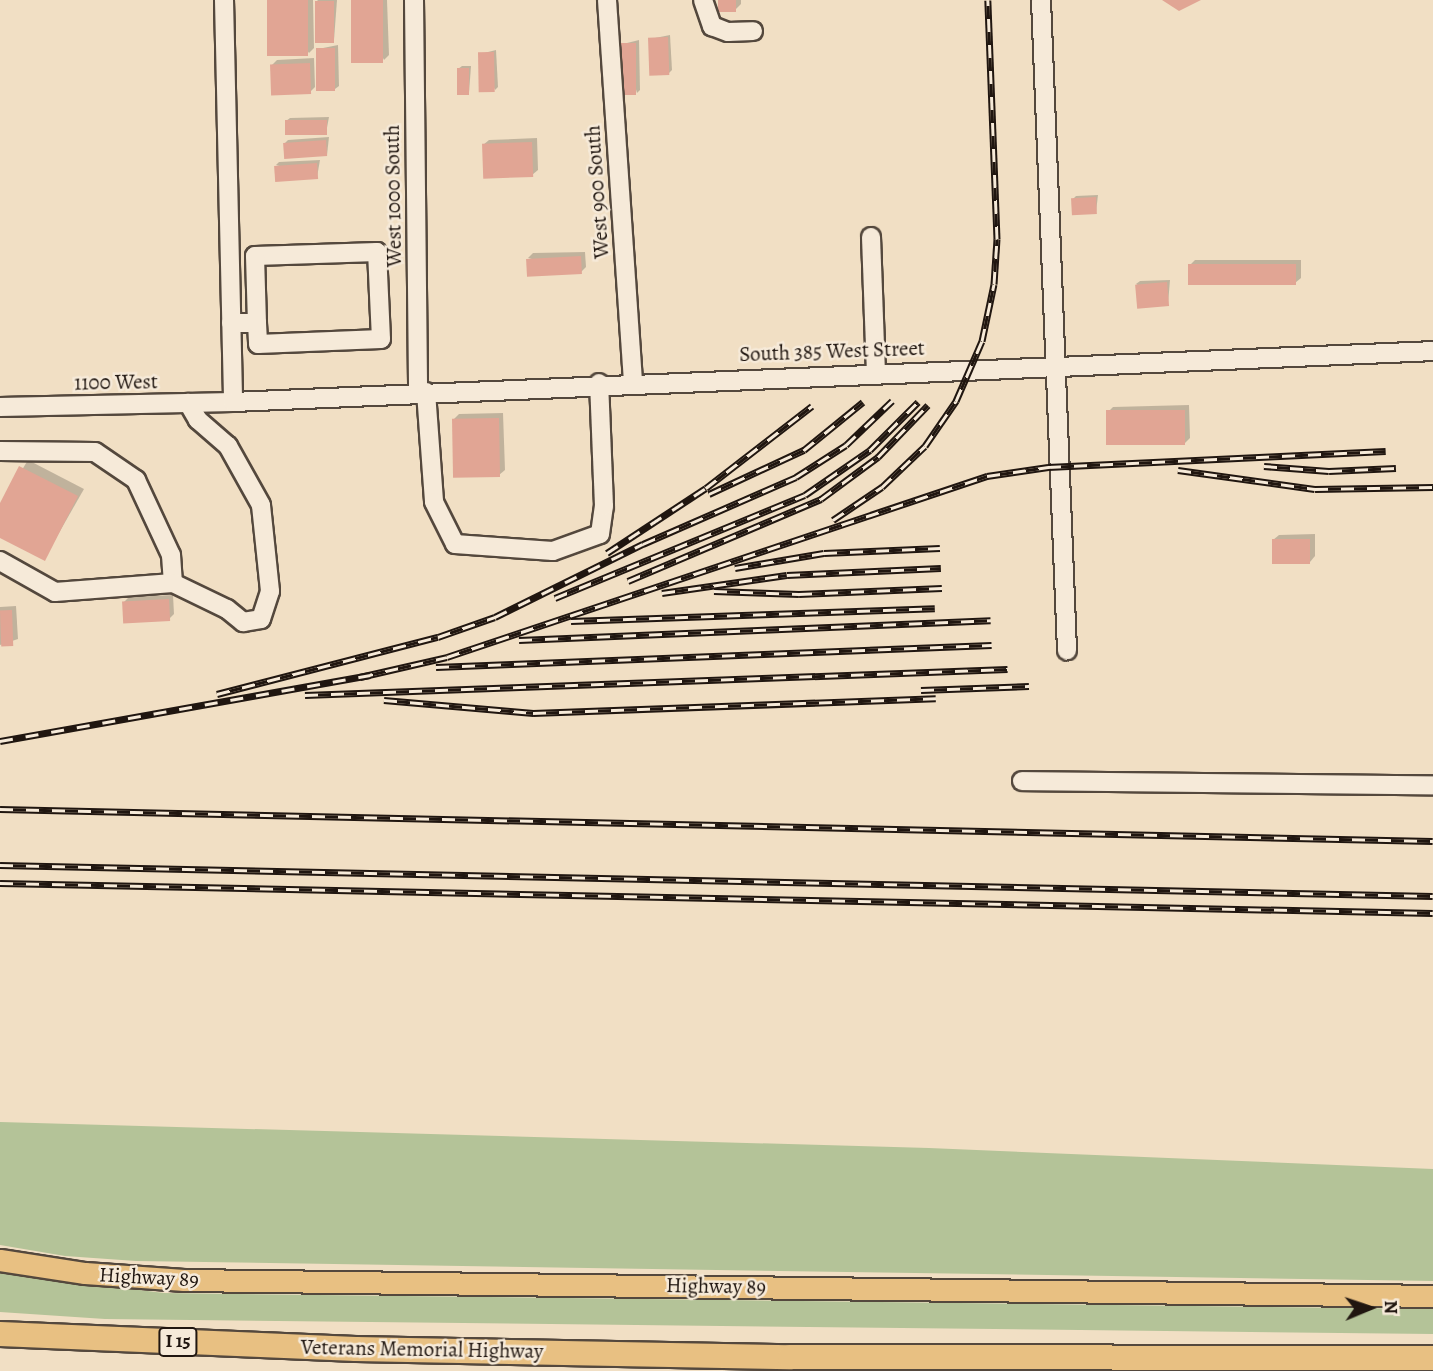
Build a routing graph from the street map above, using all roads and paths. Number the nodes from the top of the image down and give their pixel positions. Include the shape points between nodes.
1 (224, 0) edge
2 (414, 0) edge
3 (607, 0) edge
4 (703, 0) edge
5 (1041, 0) edge
6 (753, 31) dead end
7 (871, 237) dead end
8 (231, 323) junction
9 (257, 323) junction
10 (1433, 351) edge
11 (1055, 365) junction
12 (877, 372) junction
13 (633, 382) junction
14 (599, 383) junction
15 (422, 392) junction
16 (233, 401) junction
17 (188, 403) junction
18 (0, 407) edge
19 (0, 451) edge
20 (0, 561) edge
21 (173, 583) junction
22 (1067, 650) dead end
23 (1022, 781) dead end
24 (1433, 785) edge
25 (0, 1260) edge
26 (1433, 1296) edge
27 (0, 1334) edge
28 (1433, 1350) edge
29 (1362, 1357) junction
30 (1433, 1358) edge

1 - 8 street
2 - 15 street, West 1000 South
3 - 13 street, West 900 South
4 - 6 street via 712,26 728,32
5 - 11 street
7 - 12 street
8 - 9 street
8 - 16 street
9 - 9 street via 258,344 381,340 377,252 255,256
10 - 11 street, South 385 West Street
11 - 12 street, South 385 West Street
11 - 22 street
12 - 13 street, South 385 West Street
13 - 14 street, South 385 West Street
14 - 15 street, South 385 West Street
14 - 15 street, West 1000 South via 604,506 600,534 553,551 455,544 435,502
15 - 16 street, South 385 West Street
16 - 17 street, 1100 West
17 - 18 street, 1100 West
17 - 21 street via 198,419 228,446 261,505 268,541 268,608 261,619 243,622 228,609
19 - 21 street via 95,452 136,481 171,555
20 - 21 street via 55,592
23 - 24 street
25 - 26 main road, Highway 89 via 85,1273 184,1280
27 - 29 highway, Veterans Memorial Highway / I 15 via 356,1349 777,1357
28 - 29 highway
29 - 30 highway, Veterans Memorial Highway / I 15

